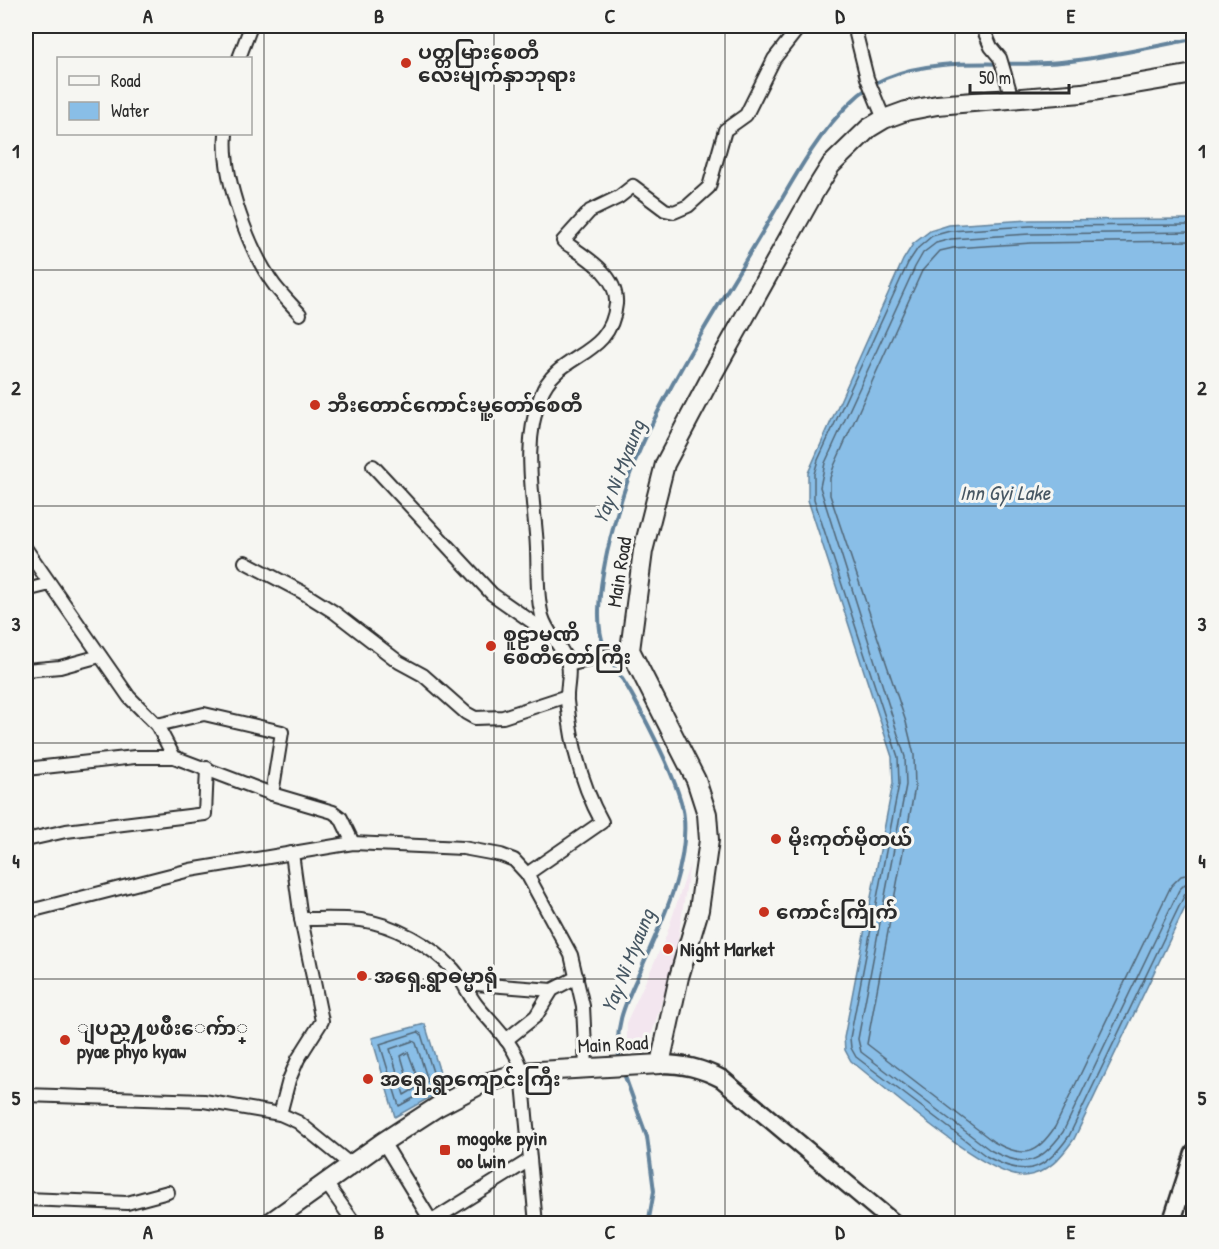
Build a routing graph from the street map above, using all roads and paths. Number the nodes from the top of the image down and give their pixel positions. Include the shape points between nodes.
1 (251, 26) edge
2 (800, 26) edge
3 (854, 26) edge
4 (982, 26) edge
5 (239, 57) edge
6 (1194, 74) edge
7 (1012, 98) junction
8 (884, 118) junction
9 (226, 135) edge
10 (300, 314) dead end
11 (373, 466) dead end
12 (26, 549) edge
13 (245, 562) dead end
14 (50, 584) junction
15 (26, 590) edge
16 (548, 633) junction
17 (630, 650) junction
18 (100, 656) junction
19 (568, 664) junction
20 (26, 670) edge
21 (567, 696) junction
22 (157, 725) junction
23 (174, 757) junction
24 (207, 768) junction
25 (26, 769) edge
26 (272, 794) junction
27 (26, 840) edge
28 (353, 843) junction
29 (292, 853) junction
30 (527, 874) junction
31 (26, 912) edge
32 (301, 919) junction
33 (577, 977) junction
34 (463, 982) junction
35 (552, 990) junction
36 (506, 1040) junction
37 (660, 1064) junction
38 (595, 1067) junction
39 (522, 1072) junction
40 (26, 1095) edge
41 (280, 1114) junction
42 (383, 1142) junction
43 (1194, 1153) edge
44 (528, 1161) junction
45 (351, 1165) junction
46 (326, 1183) junction
47 (1188, 1187) edge
48 (168, 1192) dead end
49 (26, 1200) edge
50 (431, 1222) edge
51 (271, 1223) edge
52 (355, 1224) edge
53 (536, 1224) edge
54 (895, 1224) edge
55 (1172, 1224) edge

1 - 5 street
2 - 16 street via 774,59 746,115 726,130 709,187 688,206 674,212 665,210 633,186 590,211 563,241 606,275 616,292 616,304 605,335 592,350 569,361 550,378 541,393 534,420 529,474 537,585
3 - 8 street via 867,78
4 - 7 street via 1000,58
6 - 7 main road, Main Road via 1082,93
7 - 8 main road, Main Road via 937,105
8 - 17 main road, Main Road via 831,165 665,464 643,551
9 - 10 street via 227,173 249,234 274,285
11 - 16 street via 492,594
12 - 14 street
13 - 21 street via 334,612 399,662 423,675 475,718 503,717
14 - 15 street
14 - 18 street
16 - 19 street
17 - 19 street
17 - 37 main road, Main Road via 696,780 707,814 709,840 699,910
18 - 20 street via 60,667
18 - 22 street via 129,697
19 - 21 street
21 - 30 street via 585,787 602,822
22 - 23 street
22 - 26 street via 204,714 282,732
23 - 24 street
23 - 25 street via 135,757
24 - 26 street
24 - 27 street via 206,814 66,831
26 - 28 street via 333,812 341,818
28 - 29 street
28 - 30 street via 463,848 509,857
29 - 31 street via 190,870
29 - 32 street
30 - 33 street via 570,955
32 - 34 street via 378,924 438,954
32 - 41 street via 322,1021 294,1069
33 - 35 street
33 - 38 street
34 - 35 street
34 - 36 street via 471,998
35 - 36 street via 536,1016
36 - 39 street
37 - 38 main road, Main Road
37 - 54 main road via 693,1067 722,1079
38 - 39 main road, Main Road
39 - 42 main road, Main Road via 479,1085
39 - 44 street
40 - 41 street via 204,1101
41 - 45 street via 298,1122
42 - 45 main road, Main Road
42 - 50 street
43 - 47 main road
44 - 50 street
44 - 53 street
45 - 46 main road, Main Road
46 - 51 main road, Main Road
46 - 52 street
47 - 55 main road
48 - 49 street via 127,1203

